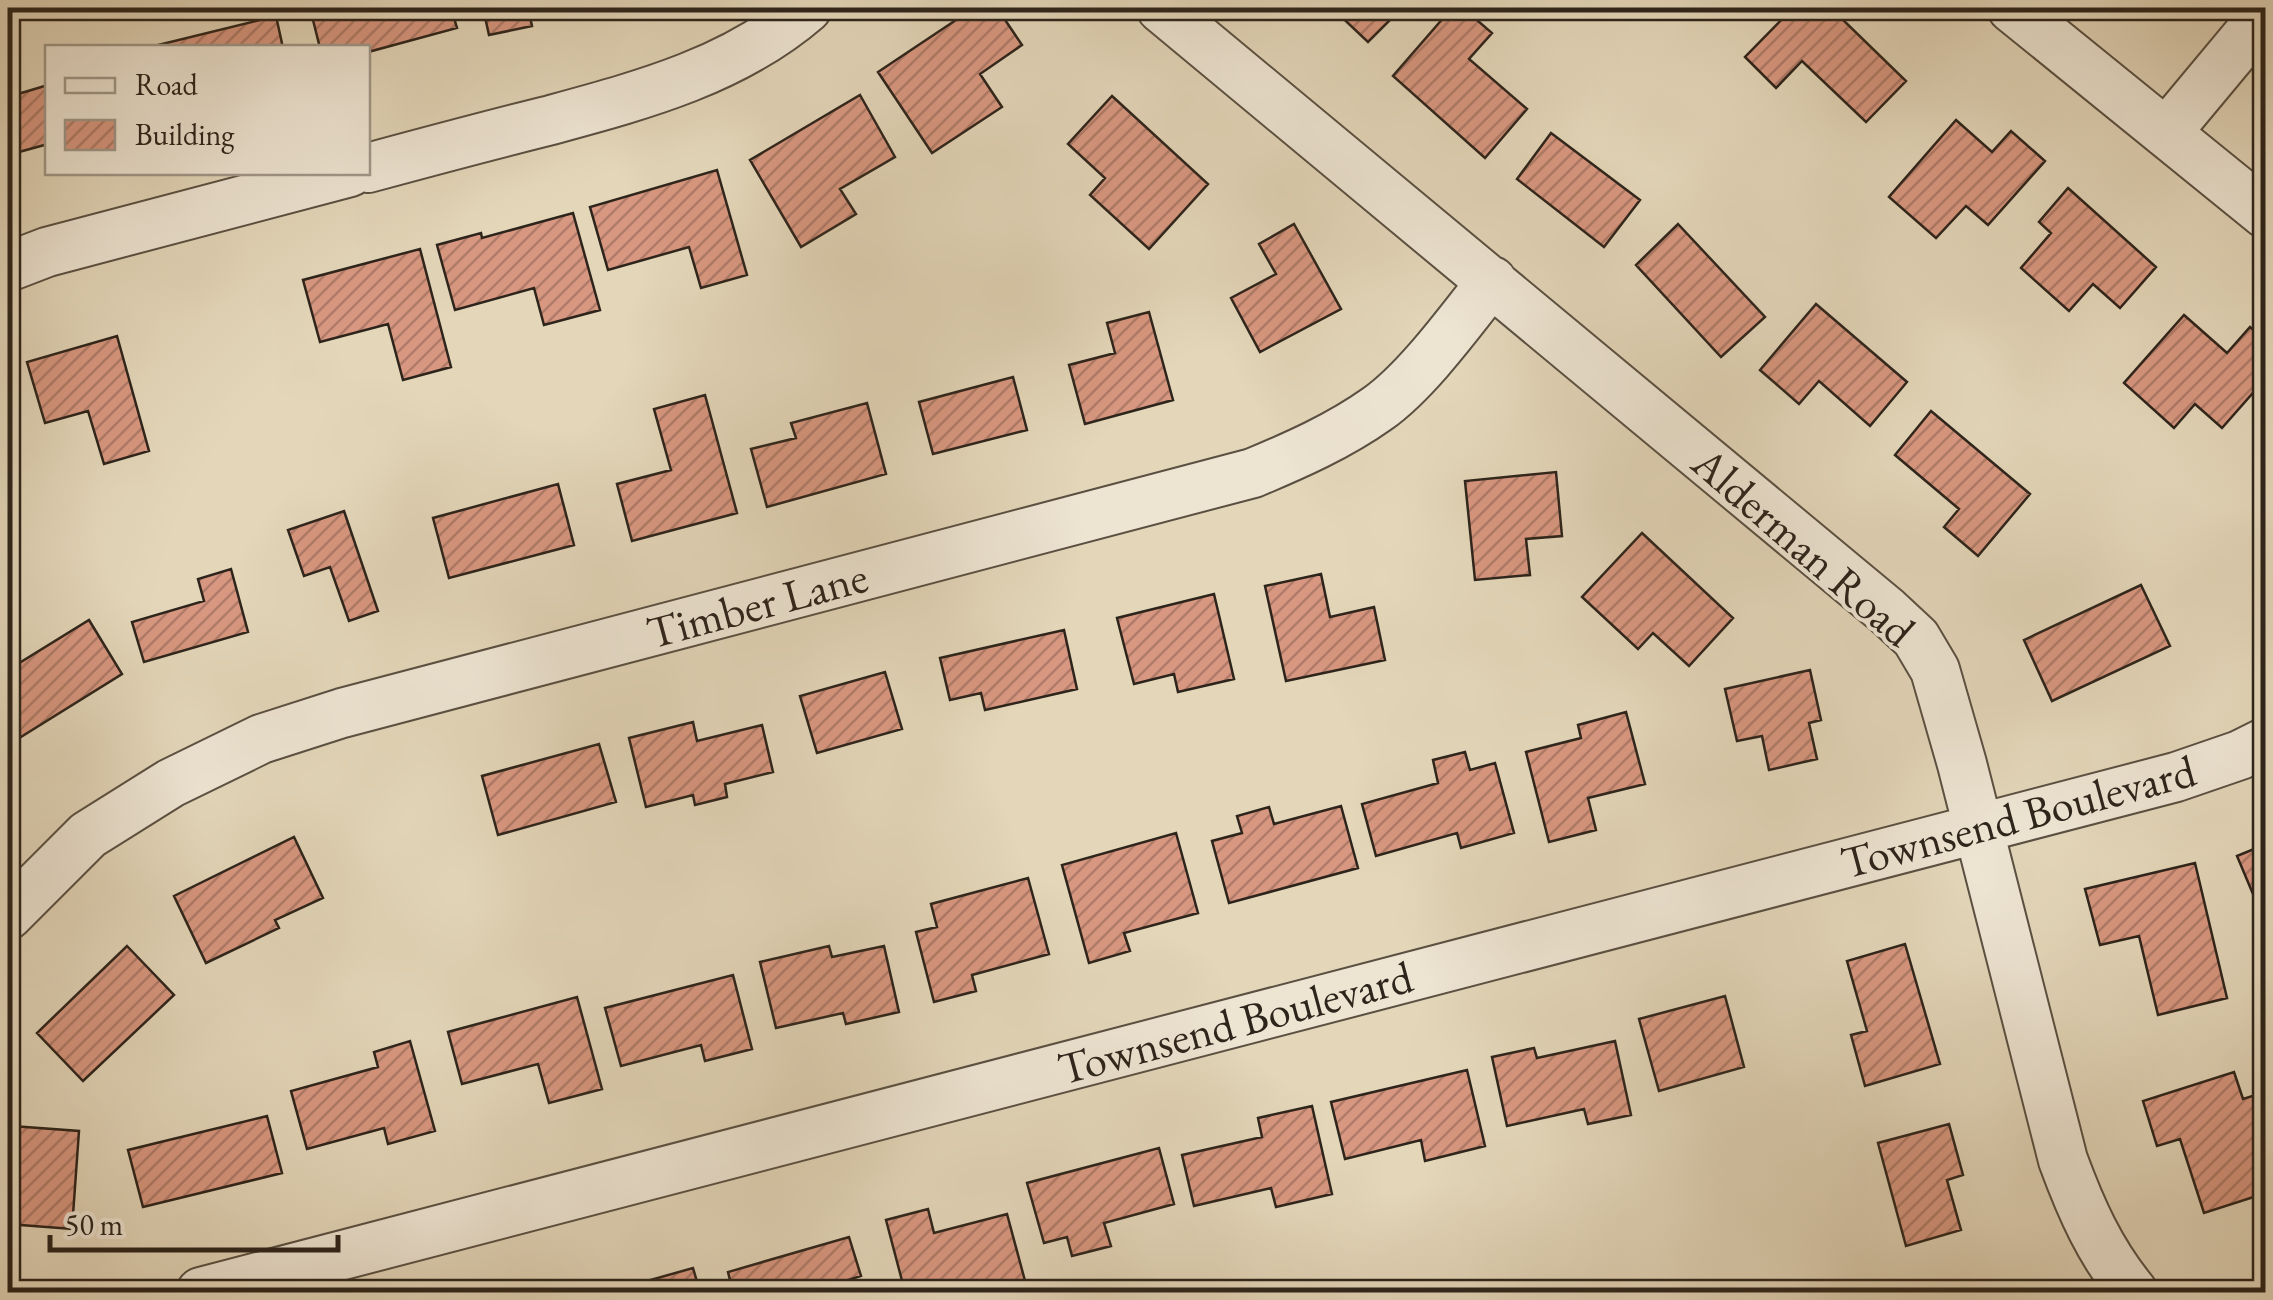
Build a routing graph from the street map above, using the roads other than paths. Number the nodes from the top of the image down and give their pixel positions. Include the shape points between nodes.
1 (806, 8) edge
2 (1161, 8) edge
3 (2012, 8) edge
4 (2266, 12) edge
5 (2166, 134) junction
6 (370, 167) edge
7 (339, 175) edge
8 (2266, 214) edge
9 (8, 267) edge
10 (1492, 282) junction
11 (2266, 742) edge
12 (1976, 828) junction
13 (8, 914) edge
14 (201, 1292) edge
15 (2133, 1292) edge

1 - 6 street via 727,61 653,93
2 - 10 street, Alderman Road
3 - 5 street
4 - 5 street
5 - 8 street
7 - 9 street
10 - 12 street, Alderman Road via 1916,638 1934,670
10 - 13 street, Timber Lane via 1380,407 1314,447 1253,473 261,738 88,834
11 - 12 street, Townsend Boulevard via 2176,777
12 - 14 street, Townsend Boulevard
12 - 15 street, Alderman Road via 2063,1160 2106,1258

